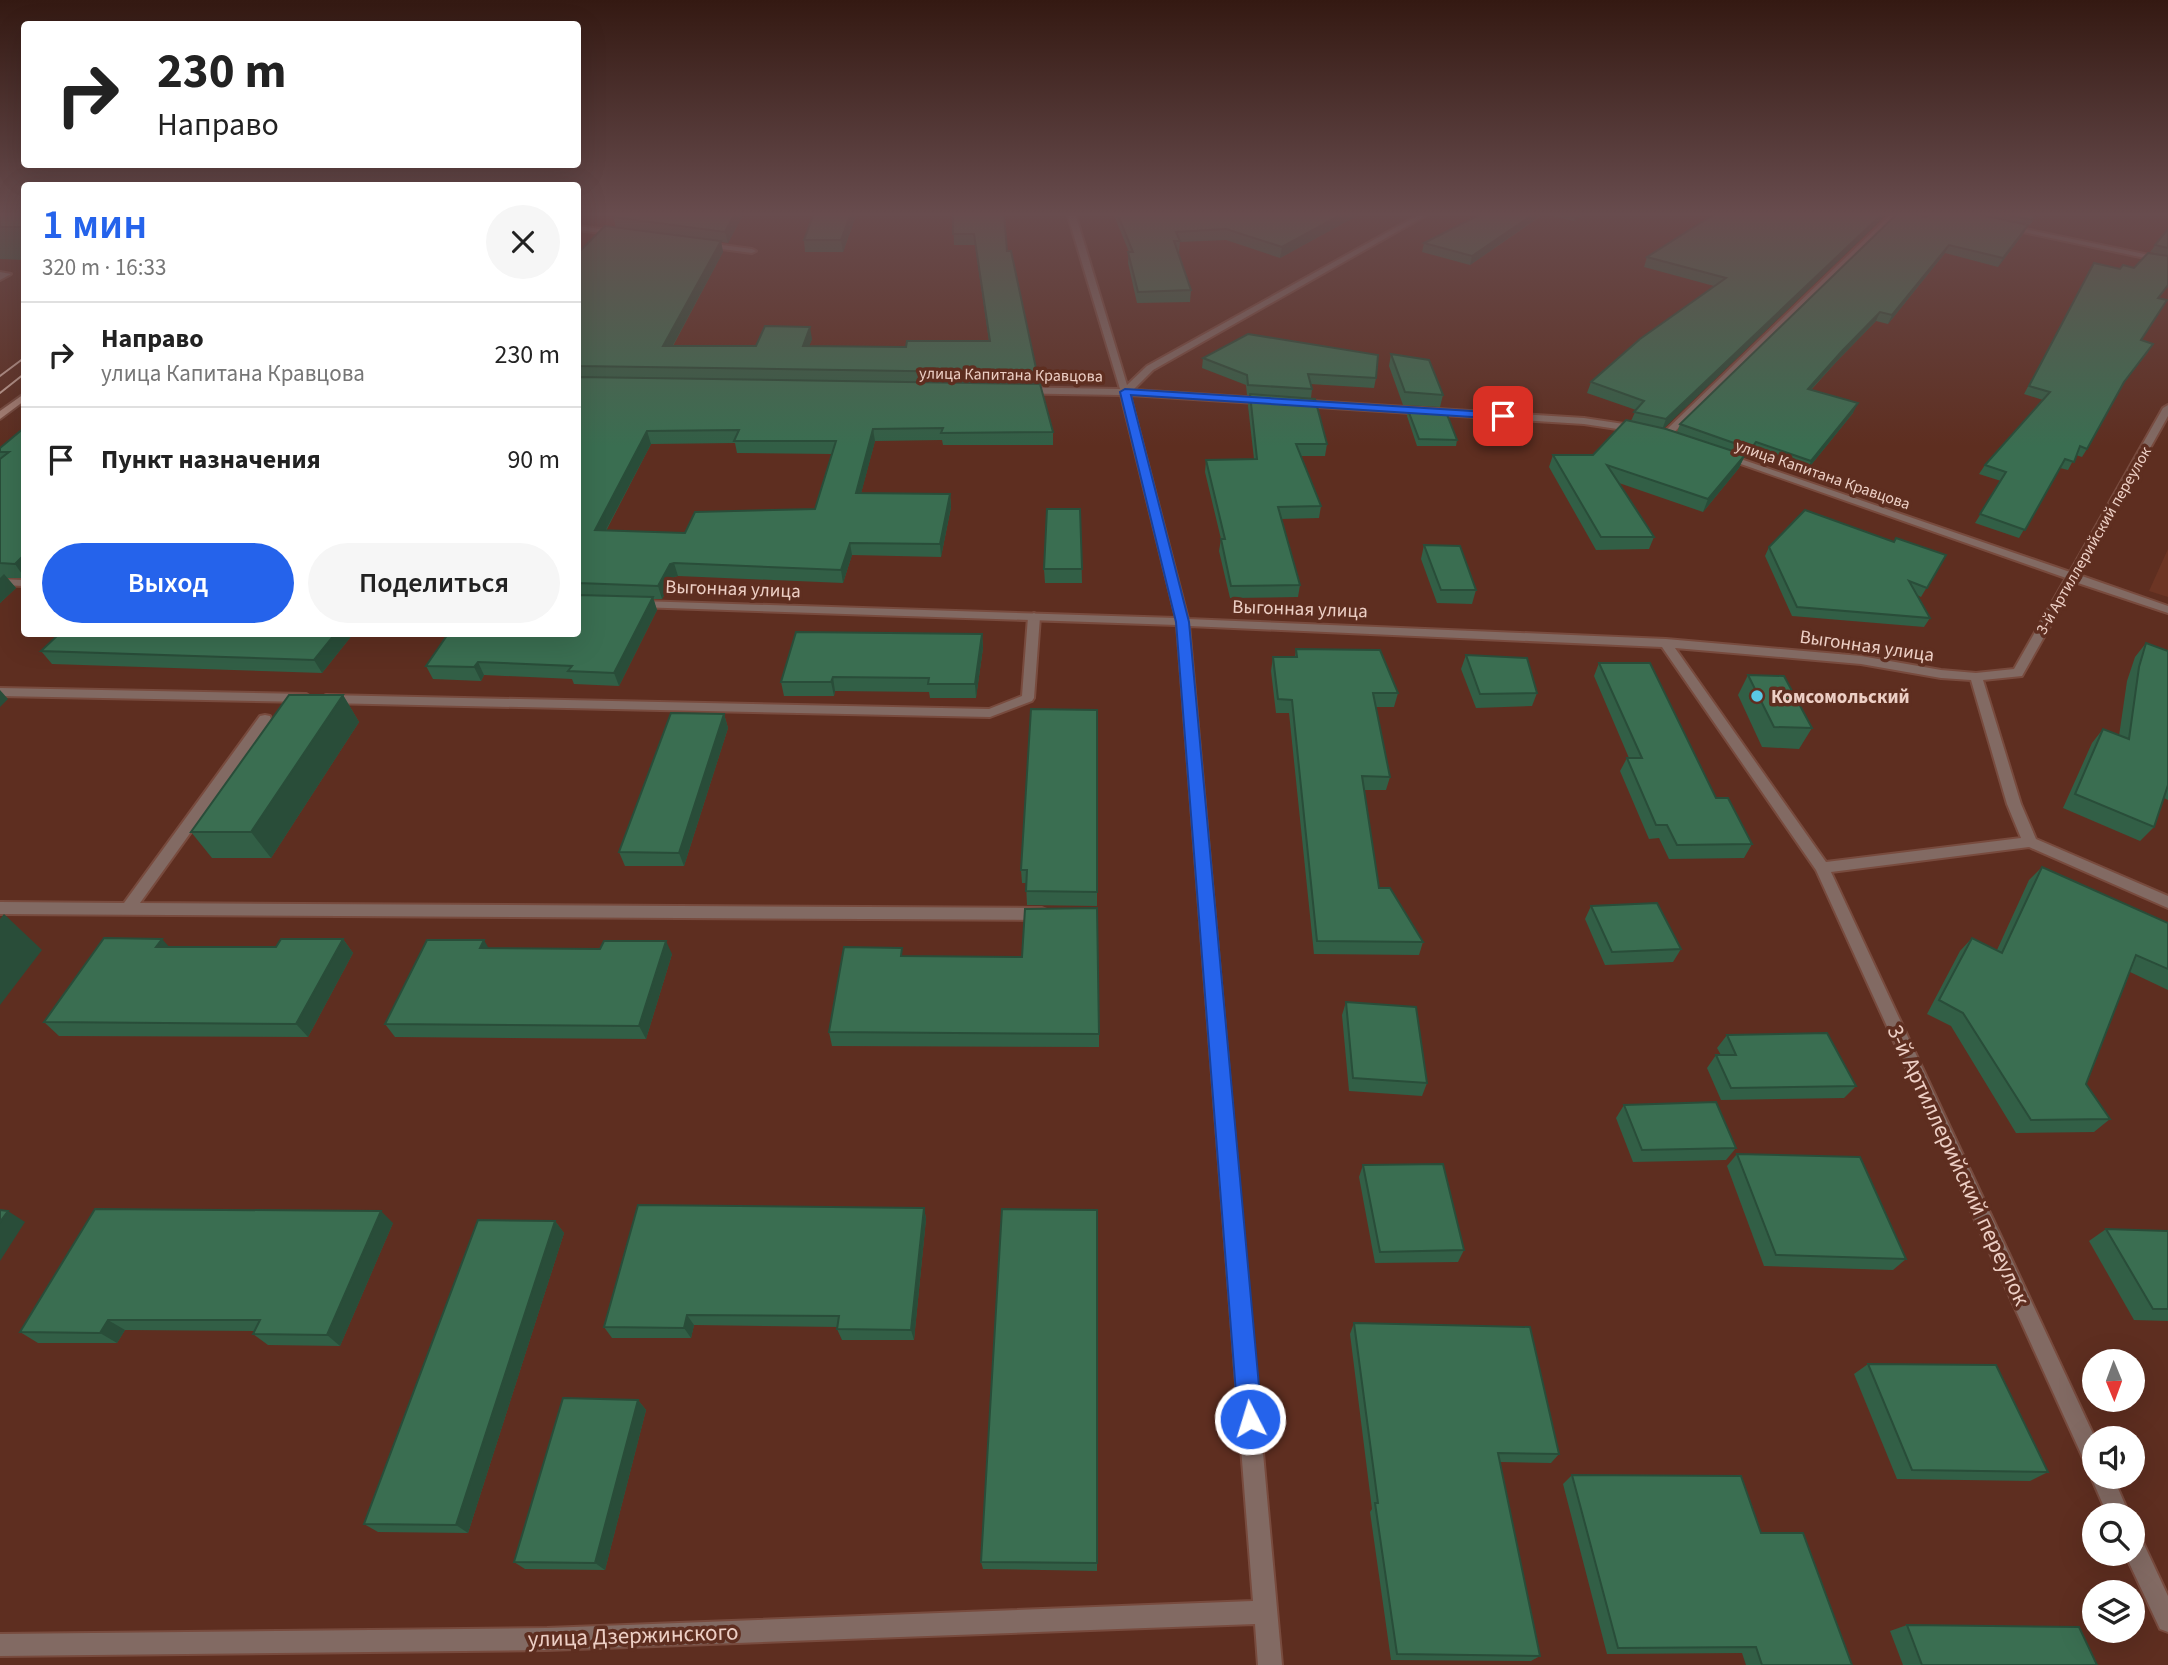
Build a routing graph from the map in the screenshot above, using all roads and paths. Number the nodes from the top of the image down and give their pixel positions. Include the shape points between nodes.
1 (1094, 291) edge
2 (1288, 291) edge
3 (1811, 291) edge
4 (581, 383) edge
5 (1125, 392) junction
6 (21, 399) edge
7 (2168, 408) edge
8 (0, 416) edge
9 (1655, 434) junction
10 (1678, 441) edge
11 (1718, 454) edge
12 (2072, 577) junction
13 (0, 582) edge
14 (21, 583) edge
15 (581, 602) edge
16 (2168, 610) edge
17 (1034, 617) junction
18 (1183, 622) junction
19 (1666, 643) junction
20 (2018, 673) joint
21 (1976, 677) junction
22 (0, 692) edge
23 (265, 719) dead end
24 (2030, 842) junction
25 (1822, 868) junction
26 (2168, 902) edge
27 (0, 908) edge
28 (128, 909) junction
29 (1053, 914) edge
30 (2082, 1434) edge
31 (2143, 1566) edge
32 (1266, 1612) junction
33 (2168, 1621) edge
34 (0, 1645) edge
35 (1270, 1665) edge

1 - 5 street
2 - 5 street via 1150,368
3 - 9 street
4 - 5 street, улица Капитана Кравцова
5 - 9 street, улица Капитана Кравцова via 1584,421
5 - 18 street
6 - 8 main road
7 - 12 street, 3-й Артиллерийский переулок
9 - 10 street, улица Капитана Кравцова
11 - 12 street, улица Капитана Кравцова
12 - 16 street, улица Капитана Кравцова
12 - 20 street, 3-й Артиллерийский переулок
13 - 14 street
15 - 17 street, Выгонная улица
17 - 18 street, Выгонная улица
17 - 22 street via 1028,698 990,713
18 - 19 street, Выгонная улица
18 - 32 street
19 - 21 street, Выгонная улица via 1861,660
19 - 25 street, 3-й Артиллерийский переулок
20 - 21 street, Выгонная улица
21 - 24 street
23 - 28 street
24 - 25 street
24 - 26 street
25 - 30 street, 3-й Артиллерийский переулок
27 - 28 street
28 - 29 street
31 - 33 street
32 - 34 street, улица Дзержинского via 547,1639
32 - 35 street

